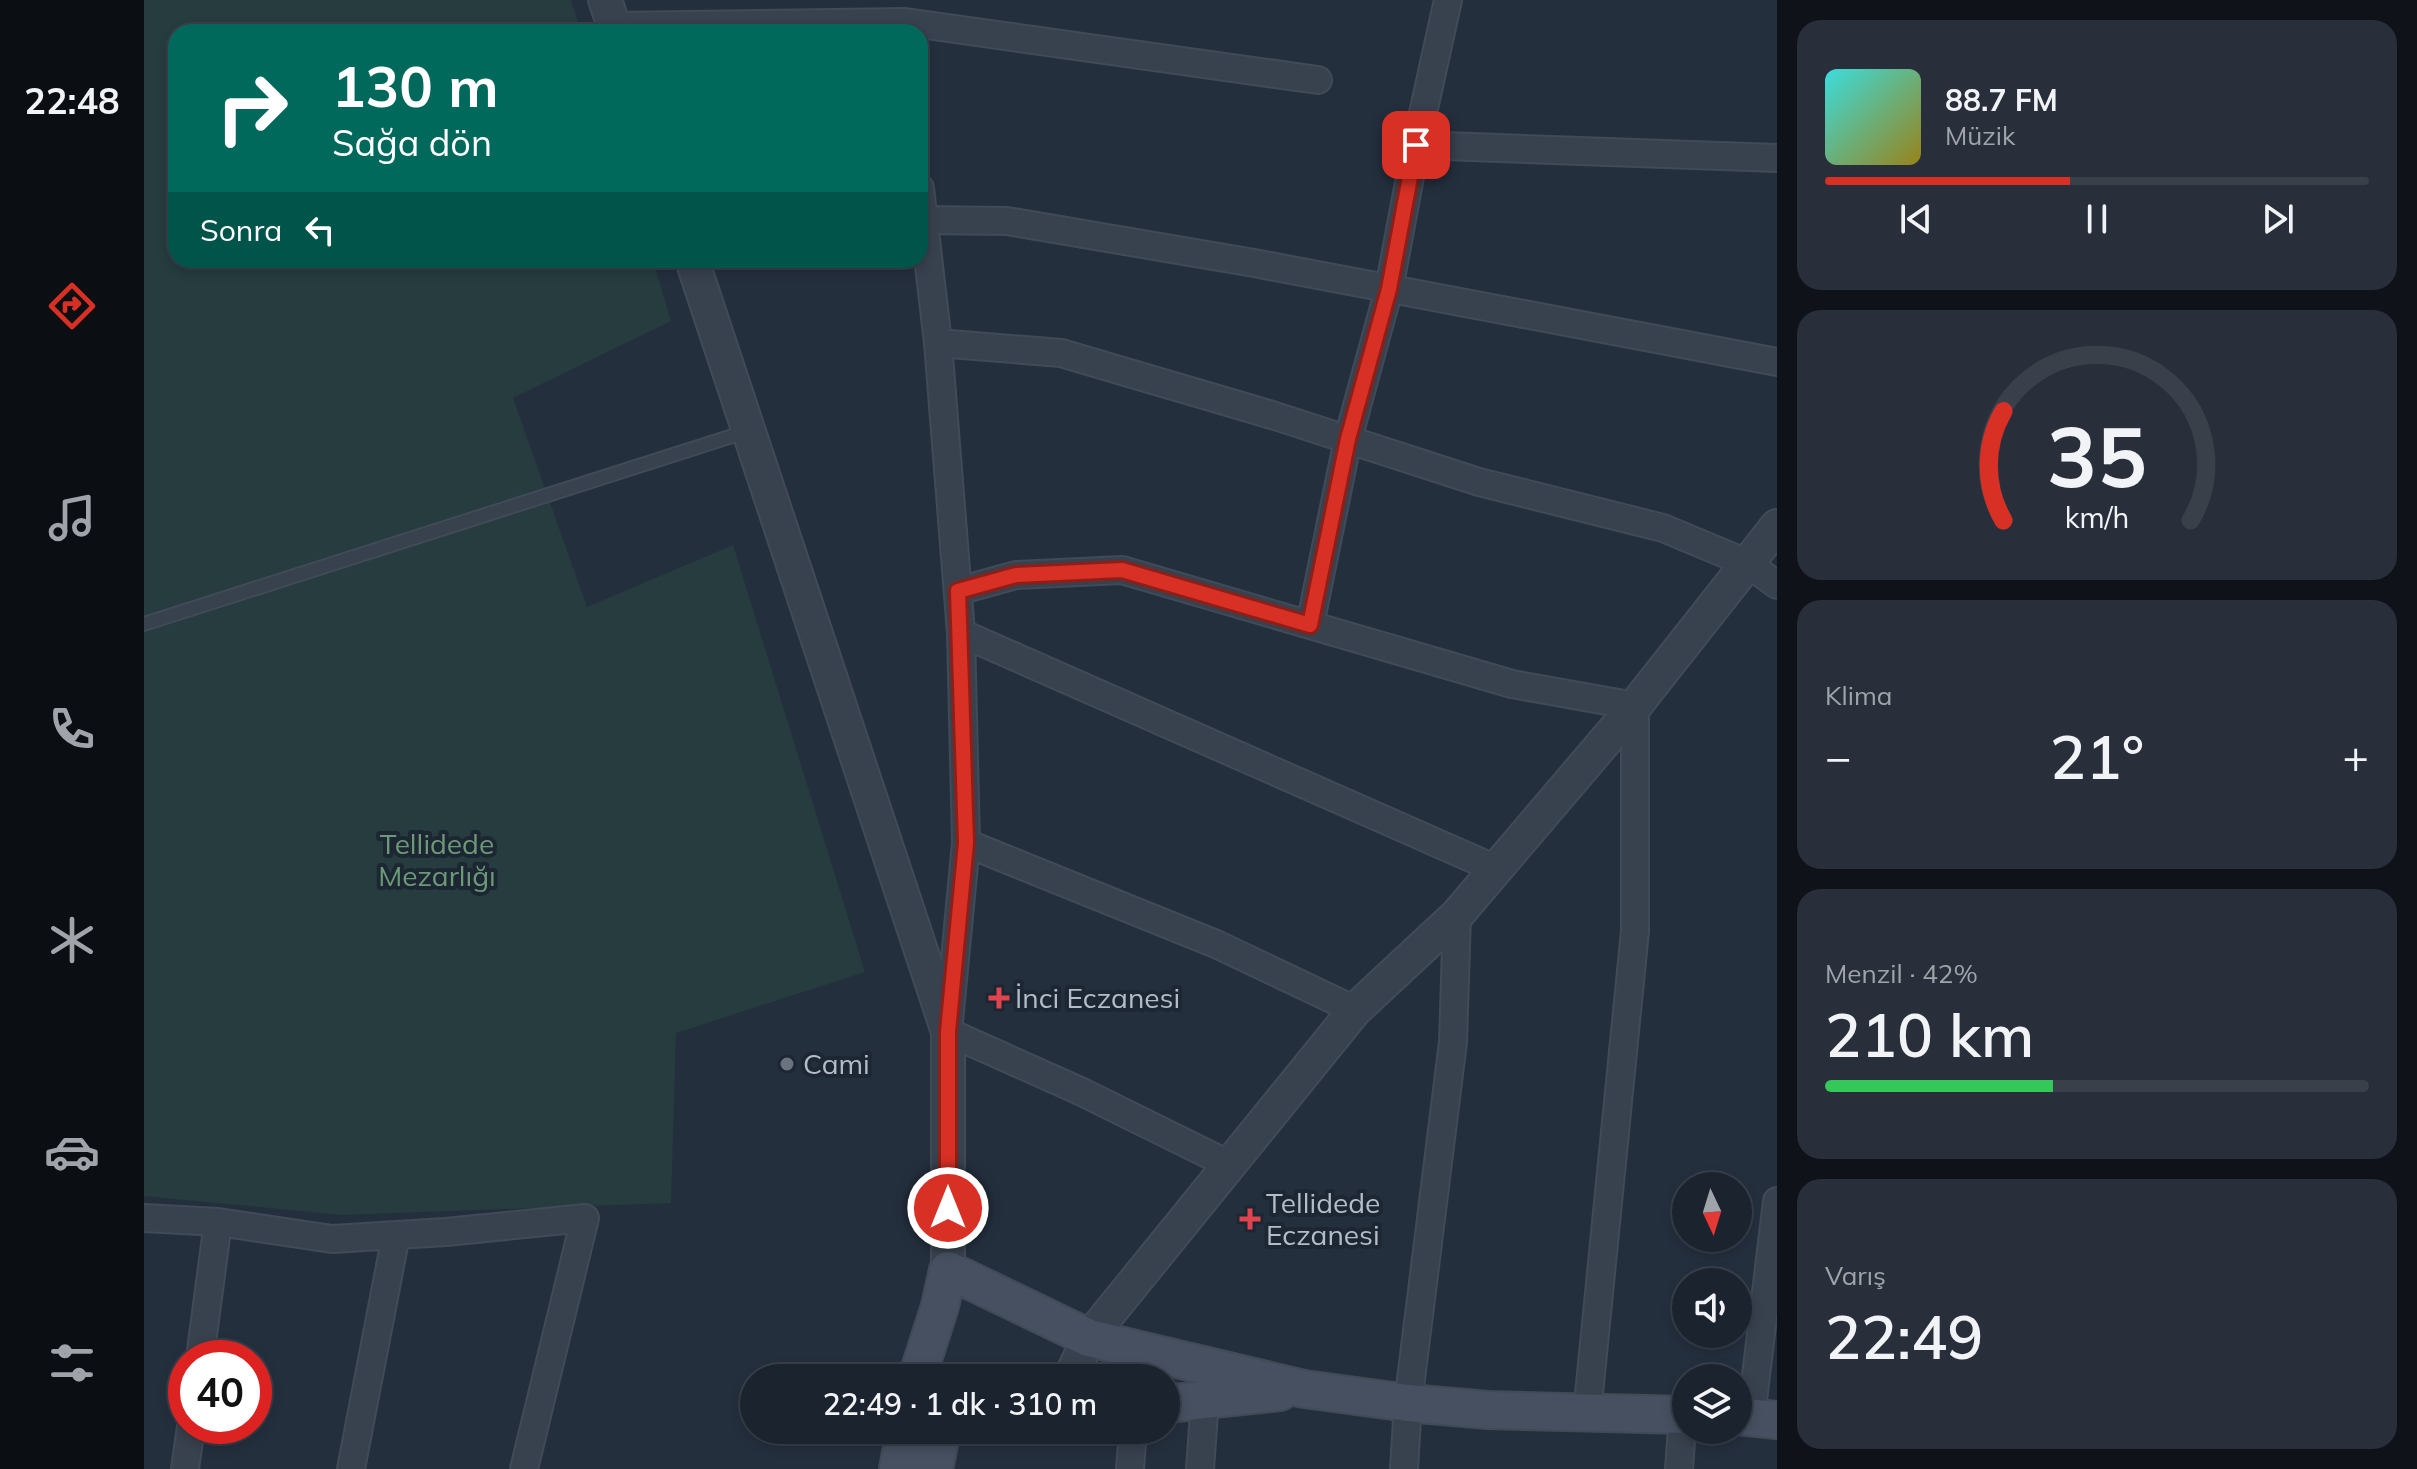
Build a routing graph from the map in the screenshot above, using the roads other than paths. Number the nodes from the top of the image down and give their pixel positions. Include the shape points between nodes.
1 (1448, 0) edge
2 (904, 18) edge
3 (612, 19) edge
4 (1318, 80) dead end
5 (1416, 145) junction
6 (1777, 158) edge
7 (928, 220) edge
8 (928, 266) edge
9 (695, 268) edge
10 (1389, 289) junction
11 (938, 343) junction
12 (1777, 362) edge
13 (748, 431) junction
14 (1348, 439) junction
15 (1777, 526) edge
16 (1747, 563) junction
17 (1777, 585) edge
18 (958, 591) junction
19 (144, 624) edge
20 (1310, 625) junction
21 (961, 633) junction
22 (1635, 706) junction
23 (966, 843) junction
24 (1496, 869) junction
25 (1457, 915) junction
26 (1355, 1010) junction
27 (948, 1032) junction
28 (1230, 1165) junction
29 (1777, 1201) edge
30 (144, 1218) edge
31 (218, 1222) junction
32 (396, 1235) junction
33 (948, 1270) junction
34 (1089, 1338) junction
35 (202, 1340) edge
36 (921, 1364) edge
37 (945, 1364) edge
38 (1077, 1364) edge
39 (1304, 1389) junction
40 (1205, 1399) junction
41 (1180, 1402) edge
42 (1408, 1403) junction
43 (1587, 1414) junction
44 (1672, 1414) edge
45 (1755, 1418) edge
46 (188, 1444) edge
47 (903, 1444) edge
48 (939, 1444) edge
49 (1132, 1444) edge
50 (1682, 1444) edge
51 (185, 1469) edge
52 (351, 1469) edge
53 (524, 1469) edge
54 (898, 1469) edge
55 (934, 1469) edge
56 (1130, 1469) edge
57 (1200, 1469) edge
58 (1404, 1469) edge
59 (1679, 1469) edge

1 - 5 street
2 - 3 street
2 - 4 street
5 - 6 street
5 - 10 street
7 - 10 street via 1007,221
8 - 11 street
9 - 13 street
10 - 12 street
10 - 14 street
11 - 14 street via 1061,353
11 - 18 street
13 - 19 lane
13 - 27 street
14 - 16 street via 1479,482 1663,528
14 - 20 street
15 - 16 street
16 - 17 street
16 - 22 street
18 - 20 street via 1016,575 1122,570
18 - 21 street
20 - 22 street via 1512,684
21 - 23 street
21 - 24 street
22 - 24 street
22 - 43 street via 1635,931
23 - 26 street via 1216,944
23 - 27 street
24 - 25 street
25 - 26 street
25 - 42 street via 1453,1042
26 - 28 street
27 - 28 street
27 - 33 street
28 - 34 street
29 - 45 street
30 - 31 street
31 - 32 street via 332,1239
31 - 35 street
32 - 52 street
32 - 53 street via 585,1218
33 - 34 main road
33 - 36 main road
33 - 37 main road
34 - 38 street
34 - 39 main road
39 - 40 main road
39 - 42 main road
40 - 41 main road
40 - 57 street
42 - 43 main road
42 - 58 street
43 - 44 main road
46 - 51 street
47 - 54 main road
48 - 55 main road
49 - 56 street
50 - 59 street

